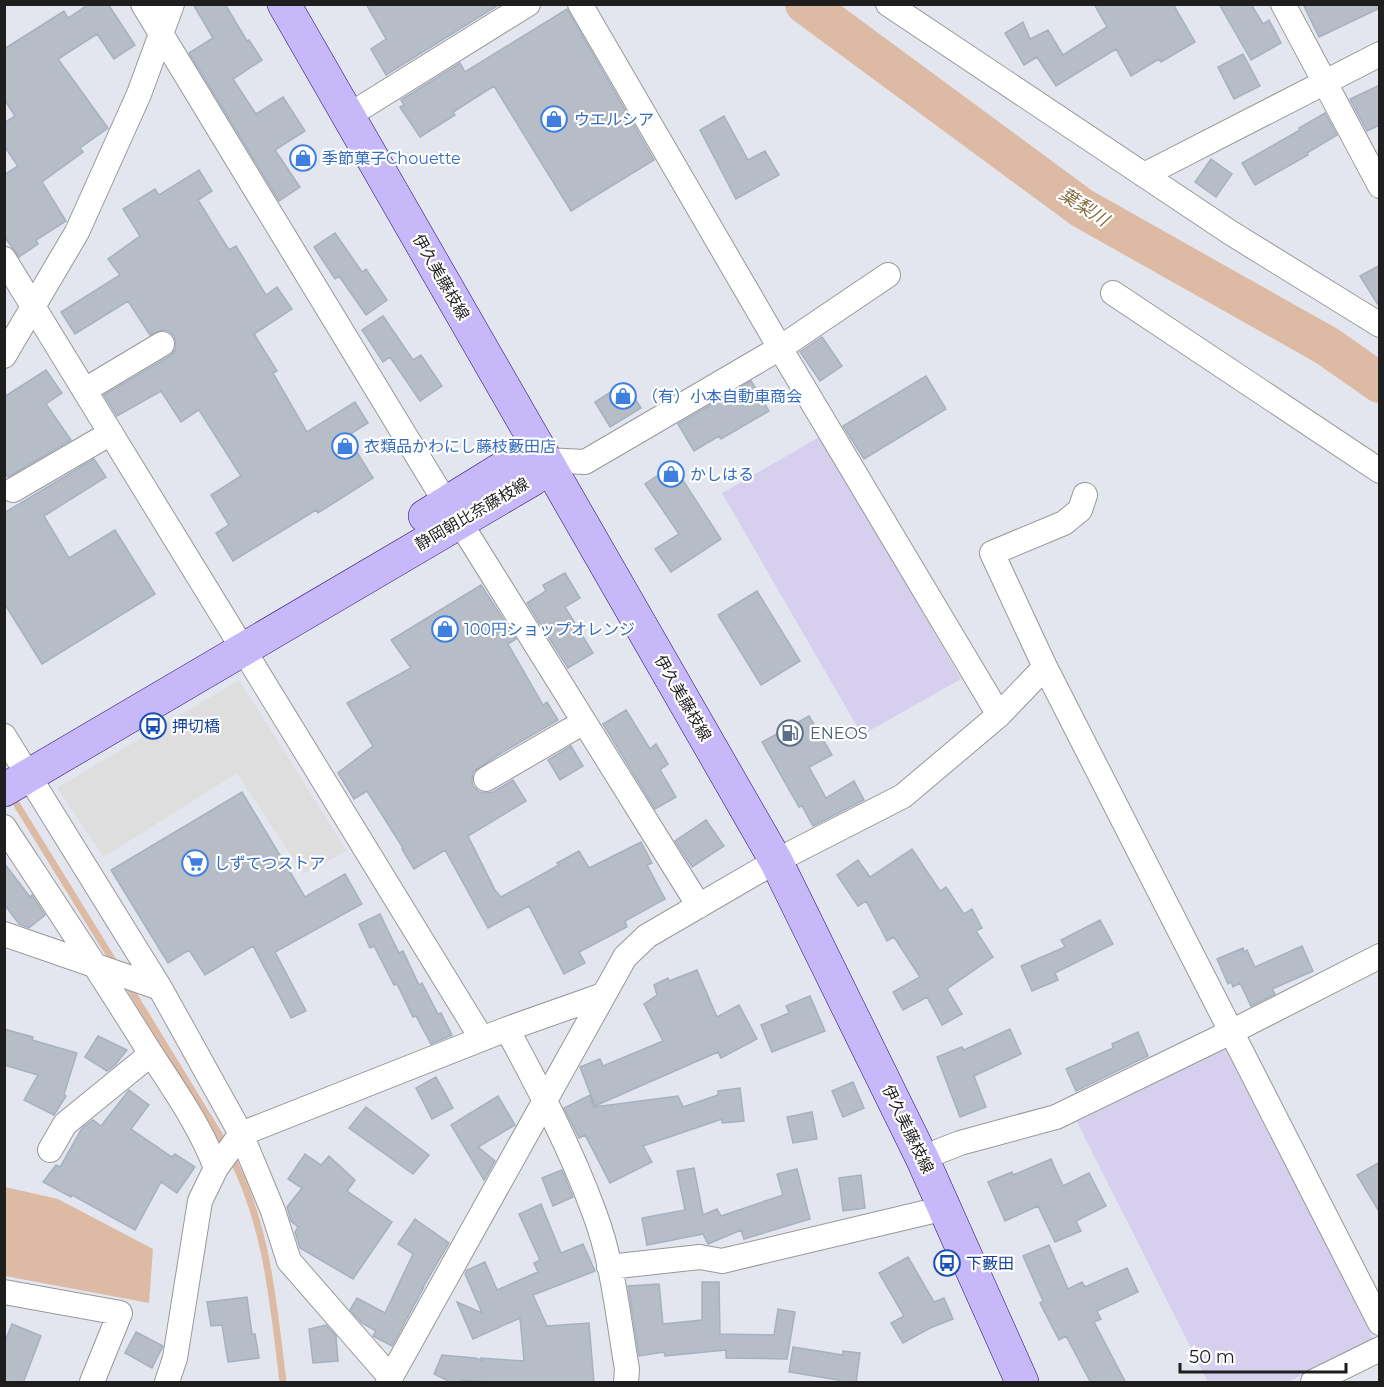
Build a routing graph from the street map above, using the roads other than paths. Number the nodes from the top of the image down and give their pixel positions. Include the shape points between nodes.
1 (143, 4) edge
2 (172, 4) edge
3 (284, 4) edge
4 (528, 4) edge
5 (580, 4) edge
6 (888, 4) edge
7 (1283, 4) edge
8 (162, 35) junction
9 (1380, 54) edge
10 (1325, 83) junction
11 (348, 116) junction
12 (1144, 175) junction
13 (1380, 186) edge
14 (4, 259) edge
15 (888, 274) dead end
16 (1113, 293) dead end
17 (34, 307) junction
18 (1380, 326) edge
19 (162, 344) dead end
20 (780, 348) junction
21 (4, 356) edge
22 (85, 390) junction
23 (111, 433) junction
24 (545, 460) junction
25 (1380, 471) edge
26 (13, 490) dead end
27 (1085, 495) dead end
28 (452, 512) junction
29 (238, 640) junction
30 (1045, 667) junction
31 (999, 715) junction
32 (584, 722) junction
33 (4, 736) edge
34 (15, 776) edge
35 (486, 779) dead end
36 (4, 827) edge
37 (776, 861) junction
38 (699, 906) junction
39 (4, 934) edge
40 (1380, 956) edge
41 (96, 966) junction
42 (160, 988) junction
43 (603, 995) junction
44 (507, 1029) junction
45 (1233, 1031) junction
46 (482, 1039) junction
47 (151, 1054) junction
48 (545, 1099) junction
49 (241, 1134) junction
50 (50, 1150) dead end
51 (922, 1158) junction
52 (216, 1168) junction
53 (945, 1208) junction
54 (609, 1267) junction
55 (7, 1300) edge
56 (1380, 1323) edge
57 (1380, 1349) edge
58 (389, 1380) edge
59 (92, 1383) edge
60 (167, 1383) edge
61 (626, 1383) edge
62 (1022, 1383) edge
63 (1313, 1383) edge

1 - 8 street
2 - 8 street
3 - 11 main road, 伊久美藤枝線
4 - 11 street
5 - 20 street
6 - 12 street
7 - 10 street
8 - 17 street via 76,232
8 - 28 street
9 - 10 street
10 - 12 street
10 - 13 street
11 - 24 main road, 伊久美藤枝線
12 - 18 street
14 - 17 street
15 - 20 street
16 - 25 street
17 - 21 street
17 - 22 street
19 - 22 street
20 - 24 street via 585,462
20 - 31 street
22 - 23 street
23 - 26 street
23 - 29 street
24 - 28 main road, 静岡朝比奈藤枝線 via 533,479
24 - 37 main road, 伊久美藤枝線
27 - 30 street via 1080,510 1064,523 993,554
28 - 29 main road, 静岡朝比奈藤枝線
28 - 32 street
29 - 34 main road, 静岡朝比奈藤枝線
29 - 46 street
30 - 31 street
30 - 45 street
31 - 37 street via 903,796
32 - 35 street
32 - 38 street
33 - 34 street
34 - 42 street
36 - 41 street
37 - 38 street
37 - 51 main road, 伊久美藤枝線
38 - 43 street via 647,936 625,957
39 - 41 street
40 - 45 street
41 - 42 street
41 - 47 street
42 - 49 street
43 - 44 street
43 - 48 street
44 - 46 street
44 - 48 street
45 - 51 street via 1056,1117 960,1143
45 - 56 street
46 - 49 street
47 - 50 street via 65,1124
47 - 52 street via 207,1144
48 - 54 street via 595,1213
48 - 58 street
49 - 52 street
49 - 58 street via 289,1261
51 - 53 main road, 伊久美藤枝線
52 - 60 street via 200,1200 175,1358
53 - 54 street via 722,1261 700,1257
53 - 62 main road, 伊久美藤枝線
54 - 61 street via 627,1369
55 - 59 street via 120,1313
57 - 63 street

